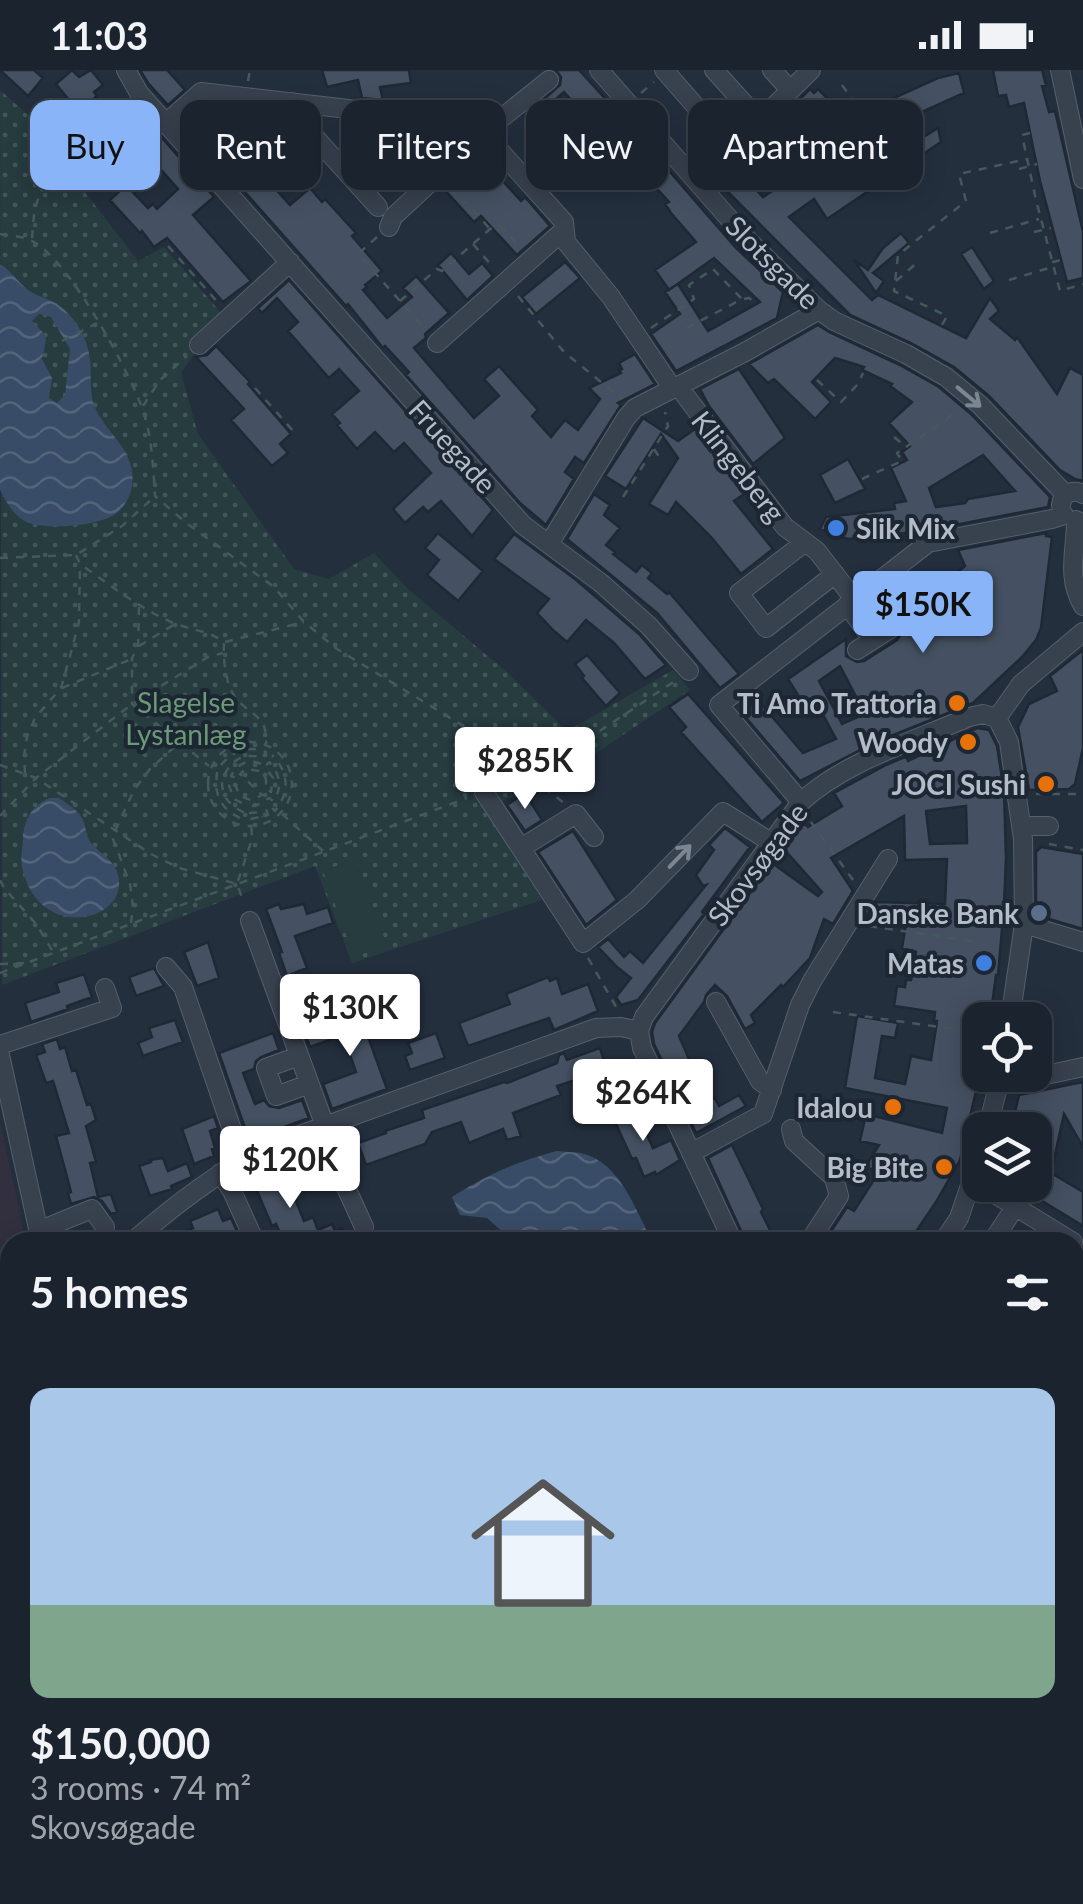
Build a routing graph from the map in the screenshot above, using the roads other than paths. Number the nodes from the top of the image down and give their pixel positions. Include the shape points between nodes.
1 (126, 70) edge
2 (598, 70) edge
3 (714, 70) edge
4 (772, 70) edge
5 (811, 70) edge
6 (1060, 70) edge
7 (664, 71) edge
8 (548, 80) dead end
9 (790, 90) junction
10 (192, 100) edge
11 (275, 100) edge
12 (690, 100) edge
13 (741, 100) edge
14 (780, 100) edge
15 (180, 111) edge
16 (506, 116) edge
17 (166, 123) junction
18 (321, 144) edge
19 (506, 158) edge
20 (688, 172) edge
21 (1083, 179) edge
22 (423, 190) edge
23 (704, 190) edge
24 (378, 207) dead end
25 (389, 226) road end
26 (563, 231) junction
27 (290, 262) junction
28 (819, 310) junction
29 (437, 343) road end
30 (199, 345) road end
31 (670, 390) junction
32 (1074, 494) edge
33 (1074, 518) edge
34 (804, 542) junction
35 (550, 544) junction
36 (835, 574) junction
37 (850, 602) junction
38 (1083, 606) edge
39 (890, 628) dead end
40 (1083, 632) edge
41 (689, 671) road end
42 (998, 718) junction
43 (484, 792) road end
44 (796, 810) junction
45 (1049, 826) dead end
46 (1022, 833) junction
47 (594, 837) dead end
48 (772, 843) junction
49 (521, 848) junction
50 (888, 859) dead end
51 (250, 921) road end
52 (1024, 924) junction
53 (1083, 942) edge
54 (166, 966) dead end
55 (105, 988) dead end
56 (716, 1002) dead end
57 (1013, 1002) edge
58 (630, 1029) junction
59 (0, 1045) edge
60 (0, 1055) edge
61 (299, 1056) junction
62 (1083, 1067) edge
63 (1052, 1072) edge
64 (310, 1084) junction
65 (772, 1090) junction
66 (322, 1127) junction
67 (792, 1130) dead end
68 (690, 1153) junction
69 (242, 1159) junction
70 (220, 1173) junction
71 (964, 1202) edge
72 (1008, 1202) edge
73 (1014, 1206) junction
74 (364, 1227) dead end
75 (105, 1228) dead end
76 (39, 1232) edge
77 (49, 1232) edge
78 (144, 1232) edge
79 (250, 1232) edge
80 (728, 1232) edge
81 (816, 1232) edge
82 (950, 1232) edge
83 (998, 1232) edge
84 (1056, 1232) edge

1 - 17 street, Fruegade
2 - 20 street, Slotsgade
3 - 13 street
4 - 9 street
5 - 9 street
6 - 21 street
7 - 12 street
8 - 16 street
9 - 14 street
10 - 11 street via 201,92
15 - 17 street
17 - 27 street, Fruegade
18 - 24 street
19 - 26 street, Klingeberg via 564,222
22 - 25 street
23 - 28 street, Slotsgade
26 - 29 street
26 - 31 street, Klingeberg
27 - 30 street
27 - 35 street, Fruegade via 523,525
28 - 31 street
28 -> 32 street, Slotsgade via 946,377
31 - 34 street, Klingeberg
31 - 35 street via 626,418
32 - 33 street via 1061,501
33 - 37 street via 928,543
33 - 38 street via 1071,570
34 - 36 street, Klingeberg
34 - 36 street, Klingeberg via 738,593 766,628
35 - 41 street, Fruegade via 649,626
36 - 37 street, Klingeberg
37 - 39 street, Klingeberg via 865,645
37 - 44 street via 719,706
40 - 42 street via 1021,684
42 - 44 street, Skovsøgade via 968,717 852,766
42 - 46 street via 1009,742
43 - 49 street
44 - 48 street, Skovsøgade
45 - 46 street
46 - 52 street
47 - 49 street via 576,814
49 -> 48 street via 583,943 638,900 723,812
48 - 58 street, Skovsøgade
50 - 65 street via 812,980
51 - 61 street
52 - 53 street
52 - 57 street
54 - 69 street via 183,986
55 - 59 street via 112,1008
56 - 65 street via 760,1081
58 - 66 street via 596,1028
58 - 68 street
60 - 76 street
61 - 64 street
61 - 64 street via 266,1068 276,1096
62 - 63 street
64 - 66 street
65 - 68 street via 763,1114
66 - 69 street
66 - 74 street
67 - 81 street via 794,1141 834,1178 840,1196
68 - 80 street
69 - 70 street
70 - 78 street
70 - 79 street
71 - 82 street
72 - 73 street
73 - 83 street
73 - 84 street
75 - 77 street via 92,1209

